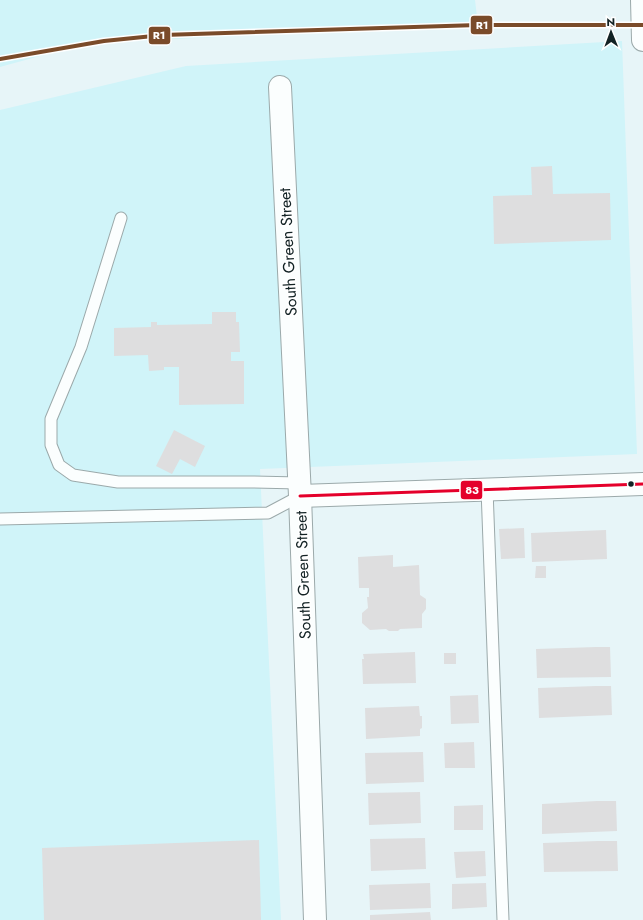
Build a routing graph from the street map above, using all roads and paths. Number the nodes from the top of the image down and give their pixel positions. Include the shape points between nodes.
1 (642, 0) edge
2 (643, 40) edge
3 (280, 87) dead end
4 (121, 218) dead end
5 (643, 484) edge
6 (487, 489) junction
7 (299, 490) junction
8 (0, 519) edge
9 (315, 920) edge
10 (503, 920) edge

1 - 2 street
3 - 7 street, South Green Street
4 - 7 lane via 81,347 51,419 51,445 60,465 73,475 118,482 252,482
5 - 6 street
6 - 7 street
6 - 10 lane
7 - 8 lane via 268,513
7 - 9 street, South Green Street

